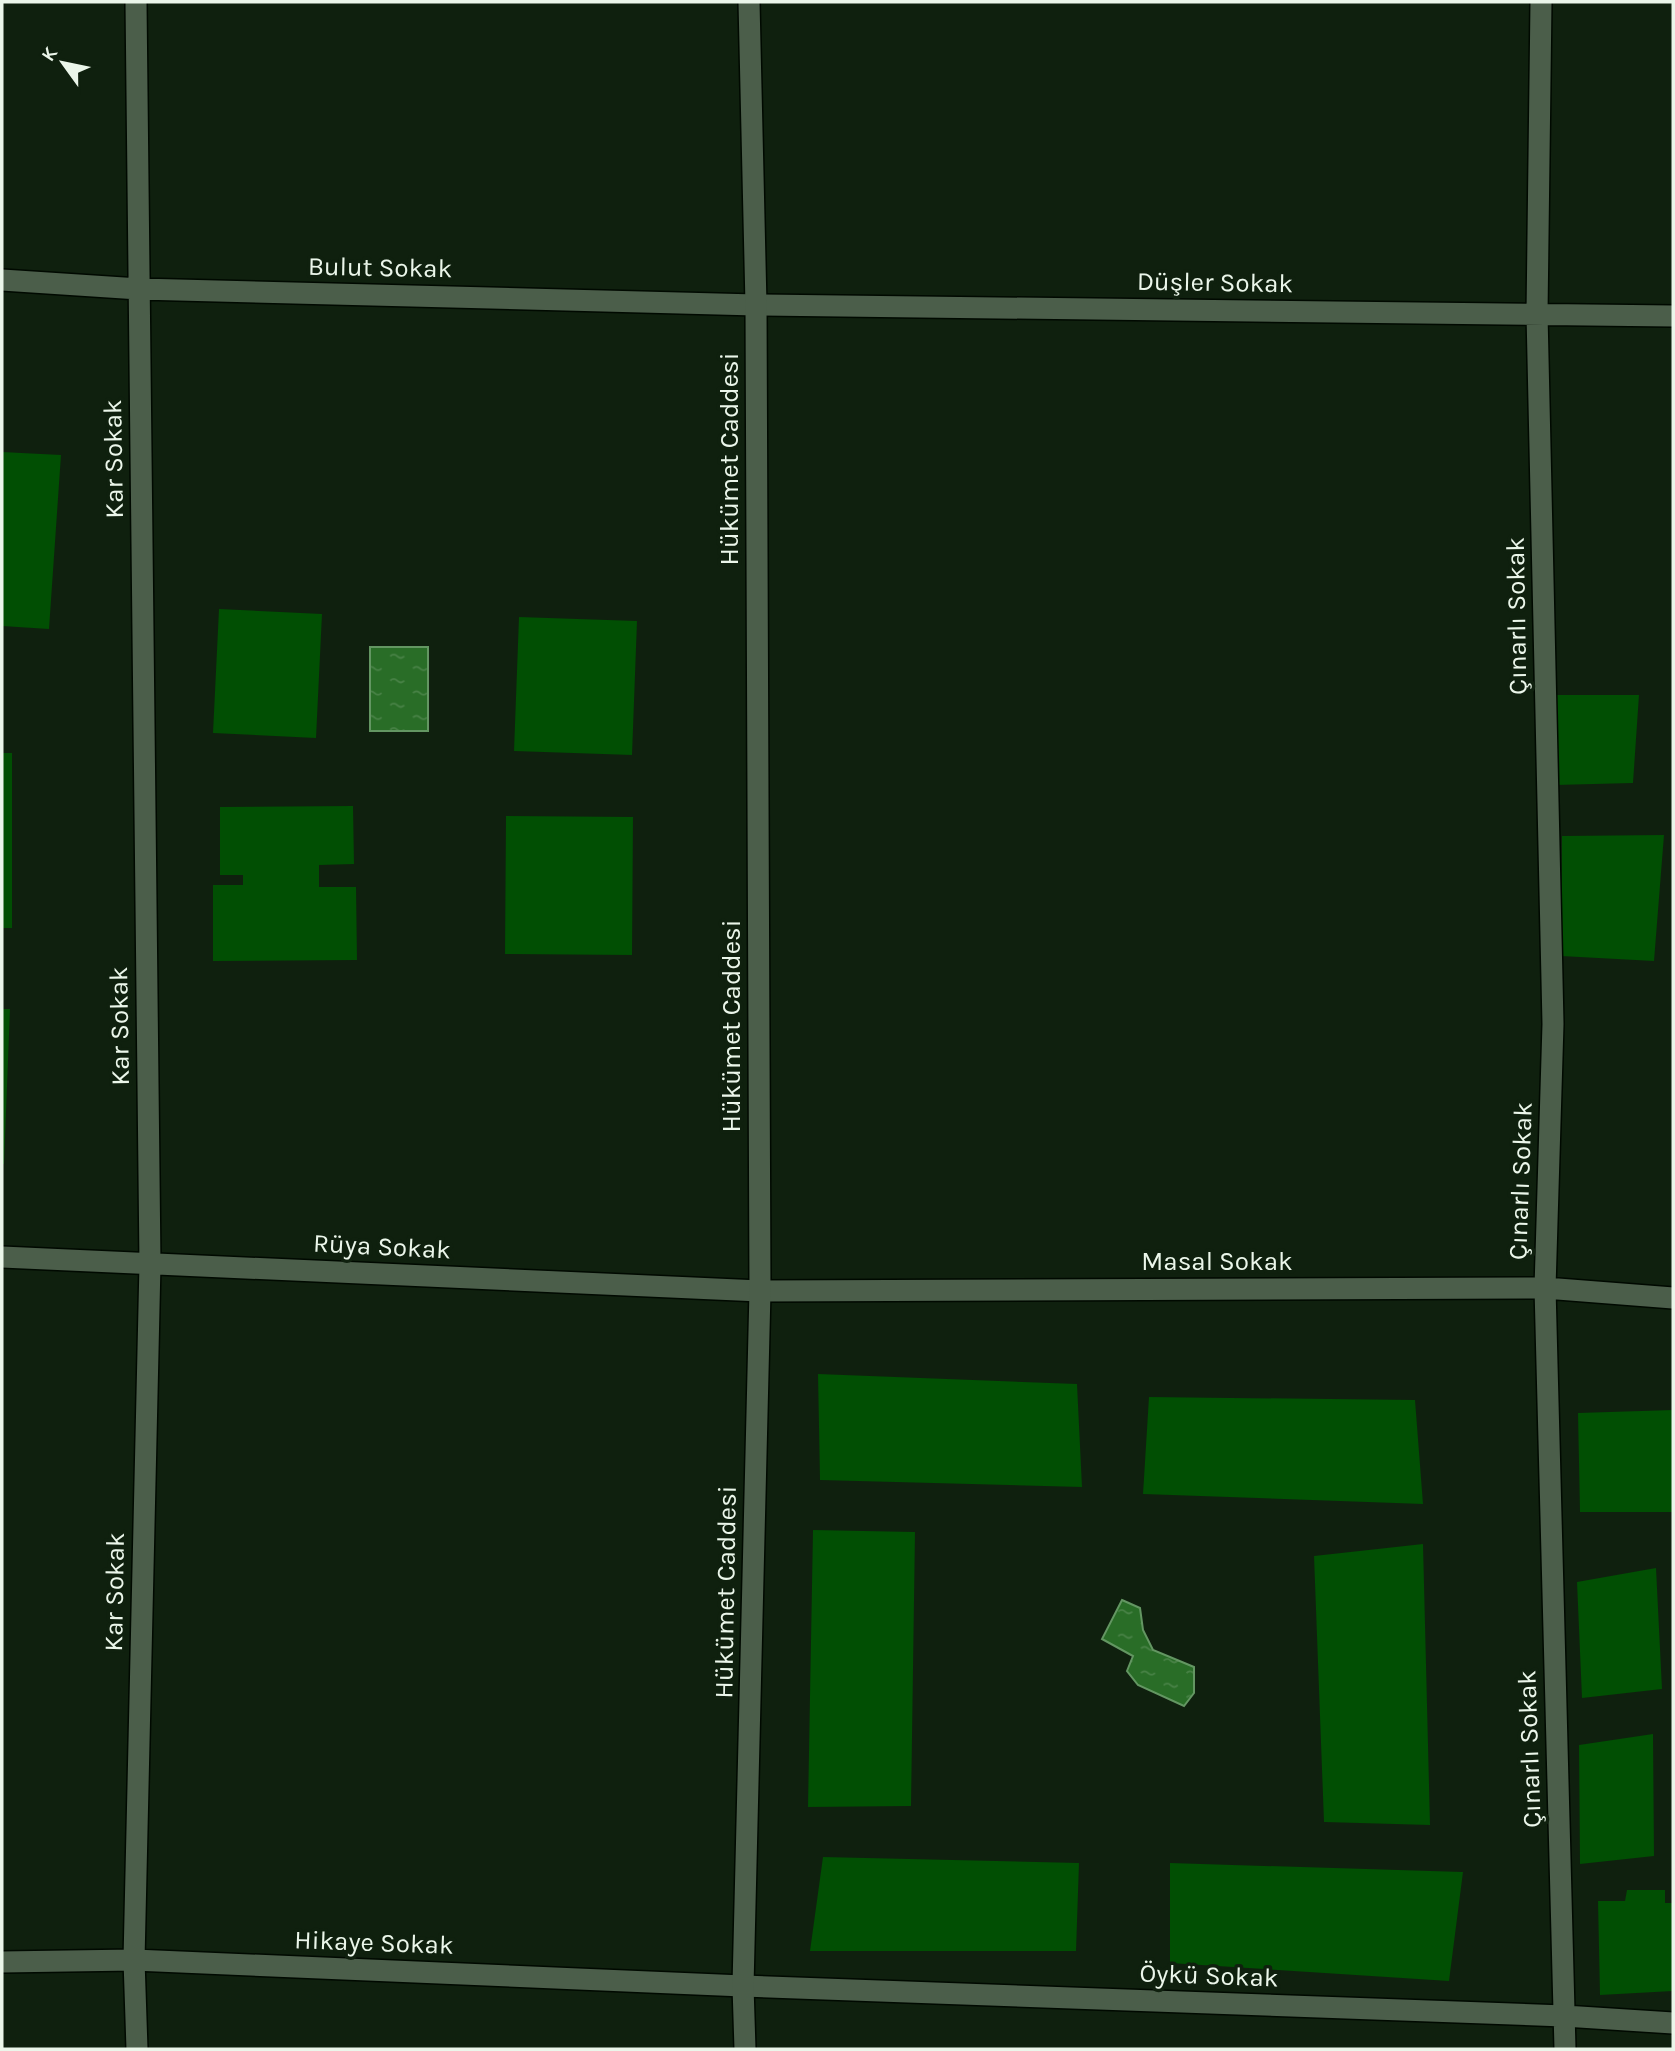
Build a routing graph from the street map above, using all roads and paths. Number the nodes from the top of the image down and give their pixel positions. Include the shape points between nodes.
1 (136, 2) edge
2 (749, 2) edge
3 (1541, 2) edge
4 (2, 280) edge
5 (139, 289) junction
6 (757, 304) junction
7 (1537, 314) junction
8 (1673, 316) edge
9 (2, 1257) edge
10 (150, 1264) junction
11 (1545, 1288) junction
12 (760, 1291) junction
13 (1673, 1298) edge
14 (134, 1960) junction
15 (2, 1962) edge
16 (743, 1986) junction
17 (1564, 2016) junction
18 (1673, 2023) edge
19 (137, 2049) edge
20 (745, 2049) edge
21 (1565, 2049) edge

1 - 5 street, Kar Sokak
2 - 6 street, Hükümet Caddesi
3 - 7 street, Çınarlı Sokak
4 - 5 street, Bulut Sokak
5 - 6 street, Bulut Sokak
5 - 10 street, Kar Sokak
6 - 7 street, Düşler Sokak
6 - 12 street, Hükümet Caddesi
7 - 8 street, Düşler Sokak
7 - 11 street, Çınarlı Sokak via 1553,1024
9 - 10 street, Rüya Sokak
10 - 12 street, Rüya Sokak
10 - 14 street, Kar Sokak
11 - 12 street, Masal Sokak
11 - 13 street, Masal Sokak
11 - 17 street, Çınarlı Sokak
12 - 16 street, Hükümet Caddesi
14 - 15 street, Hikaye Sokak
14 - 16 street, Hikaye Sokak
14 - 19 street, Kar Sokak
16 - 17 street, Öykü Sokak
16 - 20 street, Hükümet Caddesi
17 - 18 street, Öykü Sokak
17 - 21 street, Çınarlı Sokak

